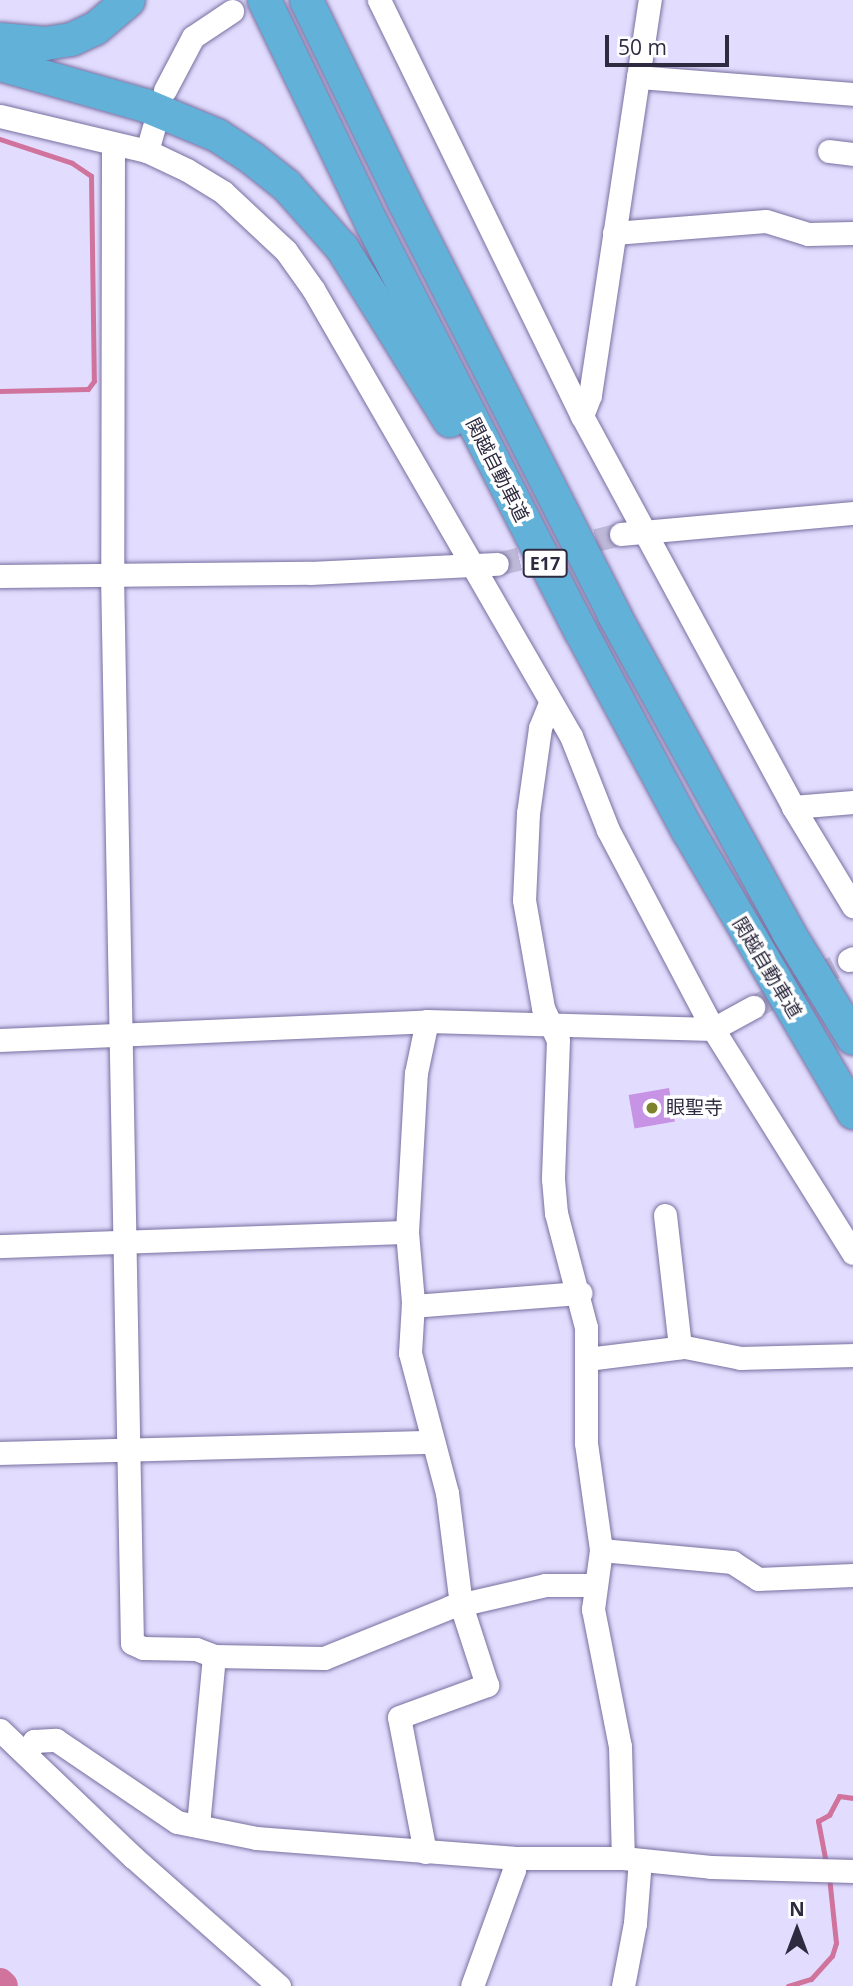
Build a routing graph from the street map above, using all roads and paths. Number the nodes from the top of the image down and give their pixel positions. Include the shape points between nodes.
1 (128, 0) edge
2 (264, 0) edge
3 (306, 0) edge
4 (323, 0) edge
5 (379, 0) edge
6 (650, 0) edge
7 (232, 11) dead end
8 (0, 39) edge
9 (0, 64) edge
10 (638, 77) junction
11 (165, 90) dead end
12 (853, 94) edge
13 (0, 116) edge
14 (154, 127) dead end
15 (113, 145) junction
16 (147, 151) junction
17 (829, 151) dead end
18 (853, 154) edge
19 (614, 233) junction
20 (853, 233) edge
21 (582, 416) junction
22 (516, 426) junction
23 (853, 513) edge
24 (645, 530) junction
25 (621, 534) tunnel mouth
26 (496, 565) tunnel mouth
27 (471, 568) junction
28 (112, 574) junction
29 (0, 576) edge
30 (580, 630) junction
31 (550, 702) junction
32 (853, 802) edge
33 (793, 807) junction
34 (853, 906) edge
35 (753, 1007) tunnel mouth
36 (426, 1021) junction
37 (550, 1022) junction
38 (713, 1029) junction
39 (122, 1037) junction
40 (853, 1038) edge
41 (0, 1040) edge
42 (853, 1111) edge
43 (665, 1215) dead end
44 (407, 1232) junction
45 (126, 1245) junction
46 (0, 1247) edge
47 (853, 1253) edge
48 (580, 1293) junction
49 (413, 1306) junction
50 (680, 1347) junction
51 (853, 1355) edge
52 (587, 1359) junction
53 (432, 1442) junction
54 (129, 1451) junction
55 (0, 1453) edge
56 (601, 1550) junction
57 (853, 1575) edge
58 (594, 1585) junction
59 (461, 1605) junction
60 (214, 1656) junction
61 (0, 1730) edge
62 (27, 1753) junction
63 (198, 1825) junction
64 (425, 1852) junction
65 (513, 1858) junction
66 (632, 1859) junction
67 (853, 1871) edge
68 (279, 1986) edge
69 (472, 1986) edge
70 (623, 1986) edge

1 - 8 highway via 95,28 71,39 45,43
2 - 30 highway, 関越自動車道 / E17 via 372,224
3 - 22 highway, 関越自動車道 / E17
4 - 22 highway via 470,313
5 - 21 street
6 - 10 street
7 - 11 street via 193,37
9 - 30 highway via 180,119 217,135 286,185 342,248
10 - 12 street
10 - 19 street
13 - 15 street
14 - 16 street
15 - 16 street
15 - 28 street
16 - 27 street via 223,192 286,251 313,289
17 - 18 street
19 - 20 street via 766,221 808,234
19 - 21 street via 590,395
21 - 24 street
22 - 40 highway, 関越自動車道 / E17 via 720,810
23 - 24 street
24 - 25 street
24 - 33 street
26 - 27 street
27 - 28 street
27 - 31 street
28 - 29 street
28 - 39 street
30 - 42 highway, 関越自動車道 / E17 via 688,831
31 - 37 street via 540,728 528,813 524,900 543,1008
31 - 38 street via 571,736 608,830
32 - 33 street
33 - 34 street
35 - 38 street
36 - 37 street
36 - 39 street
36 - 44 street via 416,1073
37 - 38 street
37 - 48 street via 558,1040 556,1213
38 - 47 street
39 - 41 street
39 - 45 street
43 - 50 street
44 - 45 street
44 - 49 street
45 - 46 street
45 - 54 street
48 - 49 street
48 - 52 street
49 - 53 street via 410,1353
50 - 51 street via 741,1358
50 - 52 street
52 - 56 street via 586,1443
53 - 54 street
53 - 59 street via 447,1493
54 - 55 street
54 - 60 street via 132,1643 143,1648 195,1649
56 - 57 street via 732,1562 758,1579
56 - 58 street
58 - 59 street via 545,1586
58 - 66 street via 593,1609 620,1746
59 - 60 street via 324,1658
59 - 64 street via 487,1685 399,1717
60 - 63 street
61 - 62 street
62 - 63 street via 34,1741 56,1740 163,1815
62 - 68 street via 133,1857
63 - 64 street via 256,1838
64 - 65 street
65 - 66 street
65 - 69 street via 514,1870
66 - 67 street via 710,1867
66 - 70 street via 635,1923

